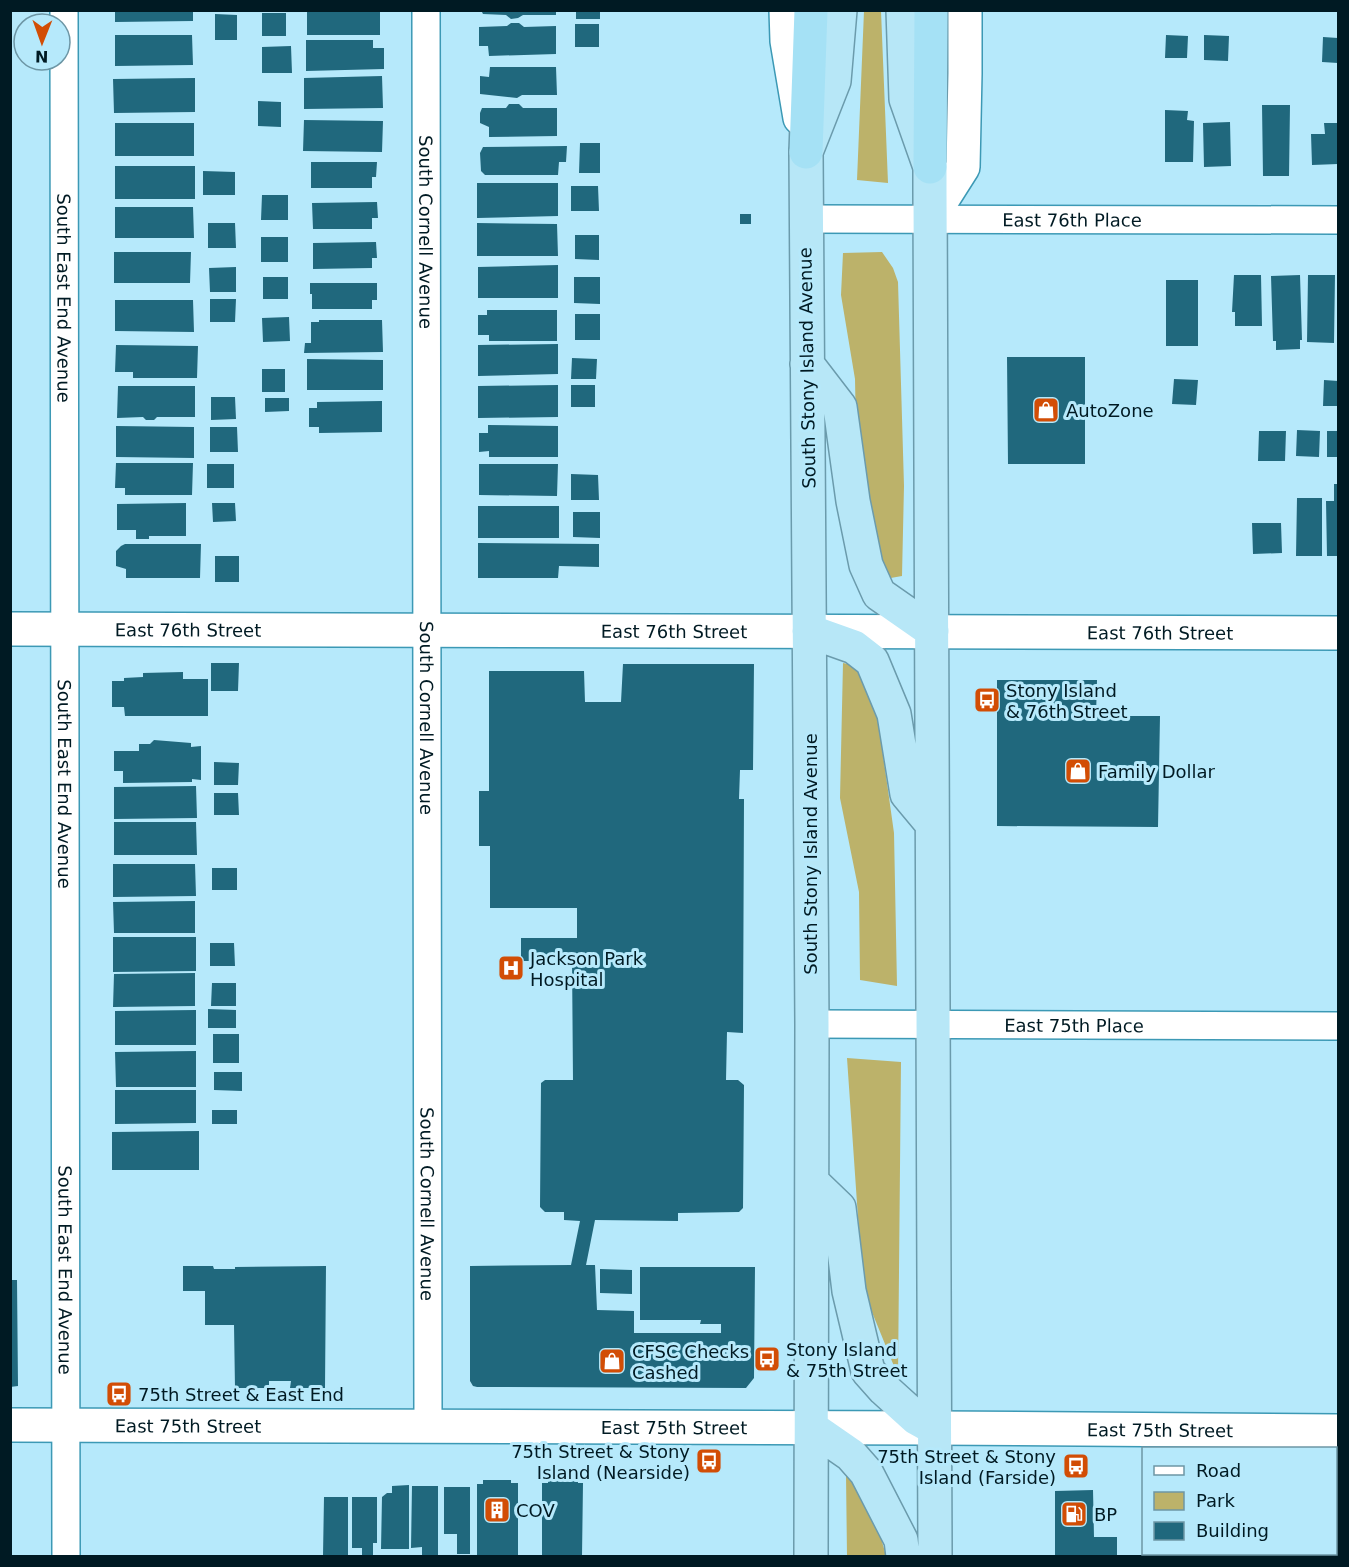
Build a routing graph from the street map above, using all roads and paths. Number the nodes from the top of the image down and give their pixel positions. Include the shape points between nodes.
1 (64, 10) edge
2 (426, 10) edge
3 (786, 10) edge
4 (811, 10) edge
5 (840, 10) edge
6 (903, 10) edge
7 (931, 10) edge
8 (965, 10) edge
9 (806, 152) junction
10 (930, 167) junction
11 (806, 219) junction
12 (930, 219) junction
13 (1338, 220) edge
14 (807, 364) junction
15 (10, 629) edge
16 (65, 629) junction
17 (427, 629) junction
18 (809, 631) junction
19 (932, 631) junction
20 (1338, 633) edge
21 (932, 824) junction
22 (812, 1024) junction
23 (933, 1025) junction
24 (1338, 1026) edge
25 (812, 1182) junction
26 (10, 1425) edge
27 (66, 1426) junction
28 (428, 1427) junction
29 (812, 1428) junction
30 (934, 1428) junction
31 (1338, 1431) edge
32 (66, 1557) edge
33 (811, 1557) edge
34 (903, 1557) edge
35 (935, 1557) edge

1 - 16 street, South East End Avenue
2 - 17 street, South Cornell Avenue
3 - 9 main road, South Stony Island Avenue via 787,41
4 - 9 highway
5 - 9 highway, South Stony Island Avenue via 834,81
6 - 10 highway via 906,99
7 - 10 highway
8 - 12 main road via 963,167
9 - 11 highway, South Stony Island Avenue
10 - 12 highway
11 - 12 street, East 76th Place
11 - 14 highway, South Stony Island Avenue
12 - 13 street, East 76th Place
12 - 19 highway
14 - 18 highway, South Stony Island Avenue
14 - 19 highway via 840,407 866,565 879,594
15 - 16 main road, East 76th Street
16 - 17 main road, East 76th Street
16 - 27 street, South East End Avenue
17 - 18 main road, East 76th Street
17 - 28 street, South Cornell Avenue
18 - 19 main road, East 76th Street
18 - 21 highway via 854,648 872,662 894,714 907,794
18 - 22 highway, South Stony Island Avenue
19 - 20 main road, East 76th Street
19 - 21 highway
21 - 23 highway
22 - 23 street, East 75th Place
22 - 25 highway, South Stony Island Avenue
23 - 24 street, East 75th Place
23 - 30 highway
25 - 29 highway, South Stony Island Avenue
25 - 30 highway via 839,1208 849,1291 868,1371 916,1418
26 - 27 main road, East 75th Street
27 - 28 main road, East 75th Street
27 - 32 street, South East End Avenue
28 - 29 main road, East 75th Street
29 - 30 main road, East 75th Street
29 - 33 highway, South Stony Island Avenue
29 - 34 highway via 851,1455 866,1472 901,1540
30 - 31 main road, East 75th Street
30 - 35 highway

